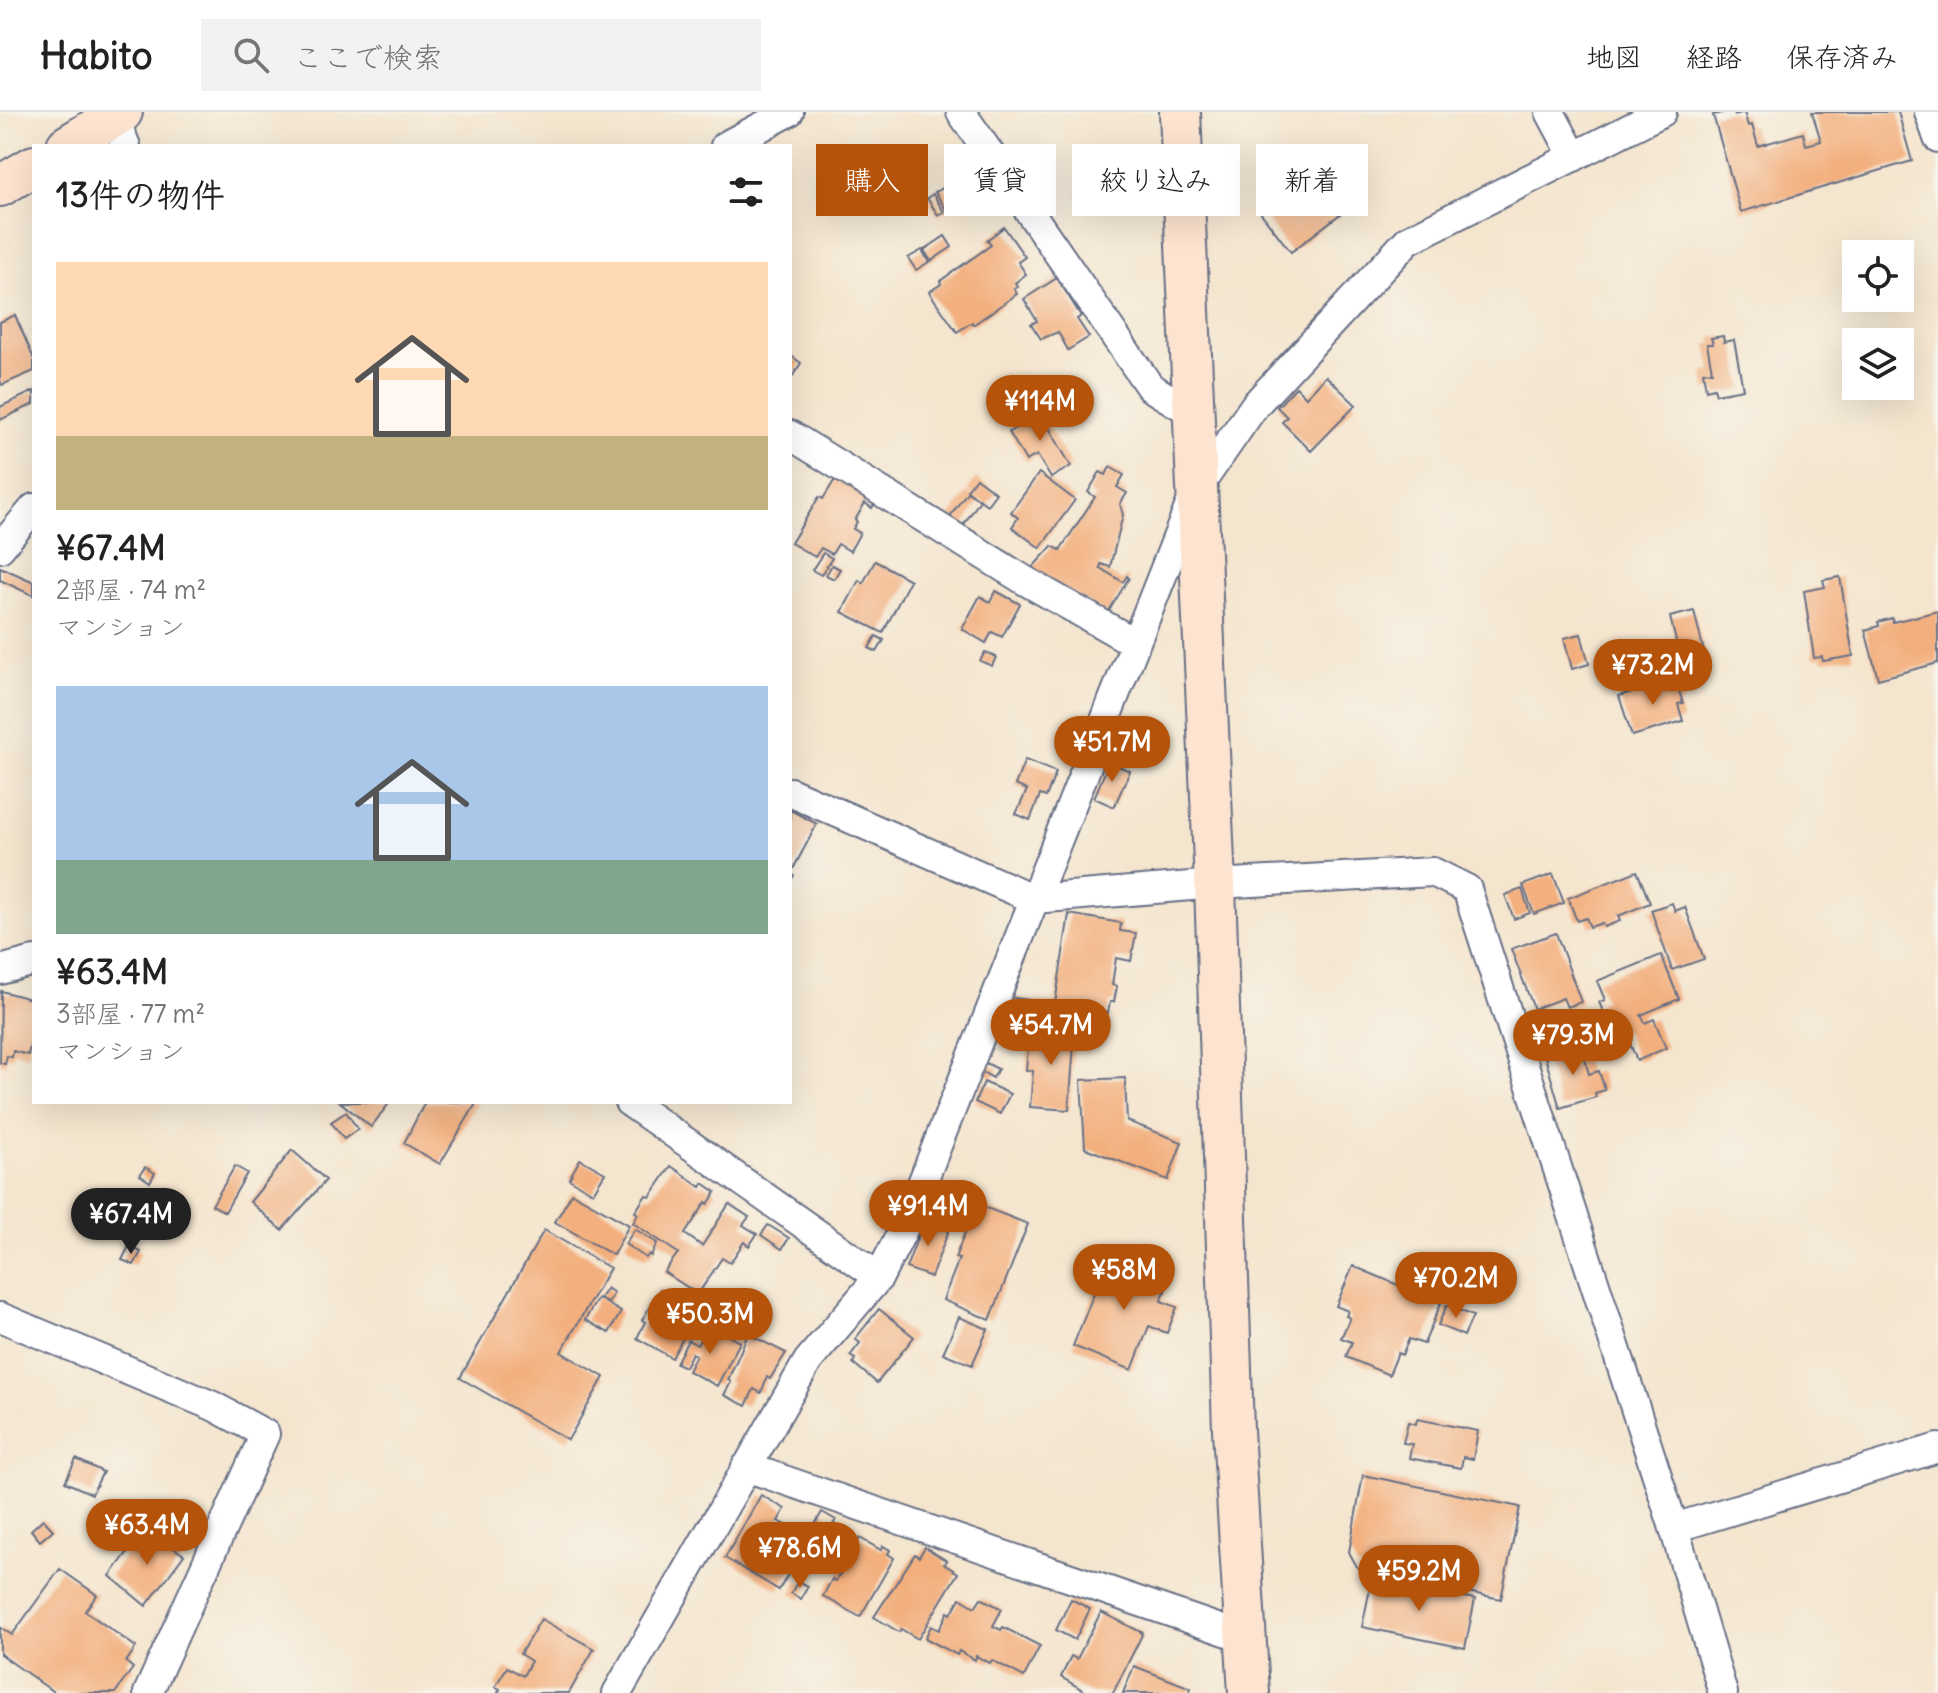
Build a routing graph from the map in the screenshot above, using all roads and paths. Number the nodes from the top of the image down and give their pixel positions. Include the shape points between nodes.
1 (789, 112) edge
2 (961, 112) edge
3 (1180, 112) edge
4 (1550, 112) edge
5 (1662, 112) edge
6 (1929, 112) edge
7 (118, 122) edge
8 (1938, 138) edge
9 (71, 144) edge
10 (729, 144) edge
11 (1574, 157) junction
12 (32, 167) edge
13 (0, 186) edge
14 (1193, 413) junction
15 (792, 436) edge
16 (1196, 490) junction
17 (32, 510) edge
18 (0, 548) edge
19 (1135, 643) junction
20 (792, 793) edge
21 (1215, 884) junction
22 (1034, 899) junction
23 (32, 962) edge
24 (0, 970) edge
25 (632, 1104) edge
26 (879, 1277) junction
27 (0, 1317) edge
28 (1938, 1448) edge
29 (746, 1467) junction
30 (1674, 1528) junction
31 (1246, 1638) junction
32 (148, 1693) edge
33 (617, 1693) edge
34 (1249, 1693) edge
35 (1723, 1693) edge

1 - 10 street
2 - 14 street via 1150,387
3 - 14 street
4 - 11 street
5 - 11 street
6 - 8 street
7 - 9 street
11 - 16 street via 1408,240 1255,405
12 - 13 street
14 - 16 street
15 - 19 street
16 - 19 street
16 - 21 street
17 - 18 street
19 - 22 street
20 - 22 street
21 - 22 street
21 - 30 street via 1433,872 1467,889
21 - 31 street via 1233,1430
22 - 26 street via 906,1224
23 - 24 street
25 - 26 street
26 - 29 street via 808,1361
27 - 32 street via 213,1406 265,1434
28 - 30 street
29 - 31 street
29 - 33 street
30 - 35 street
31 - 34 street

